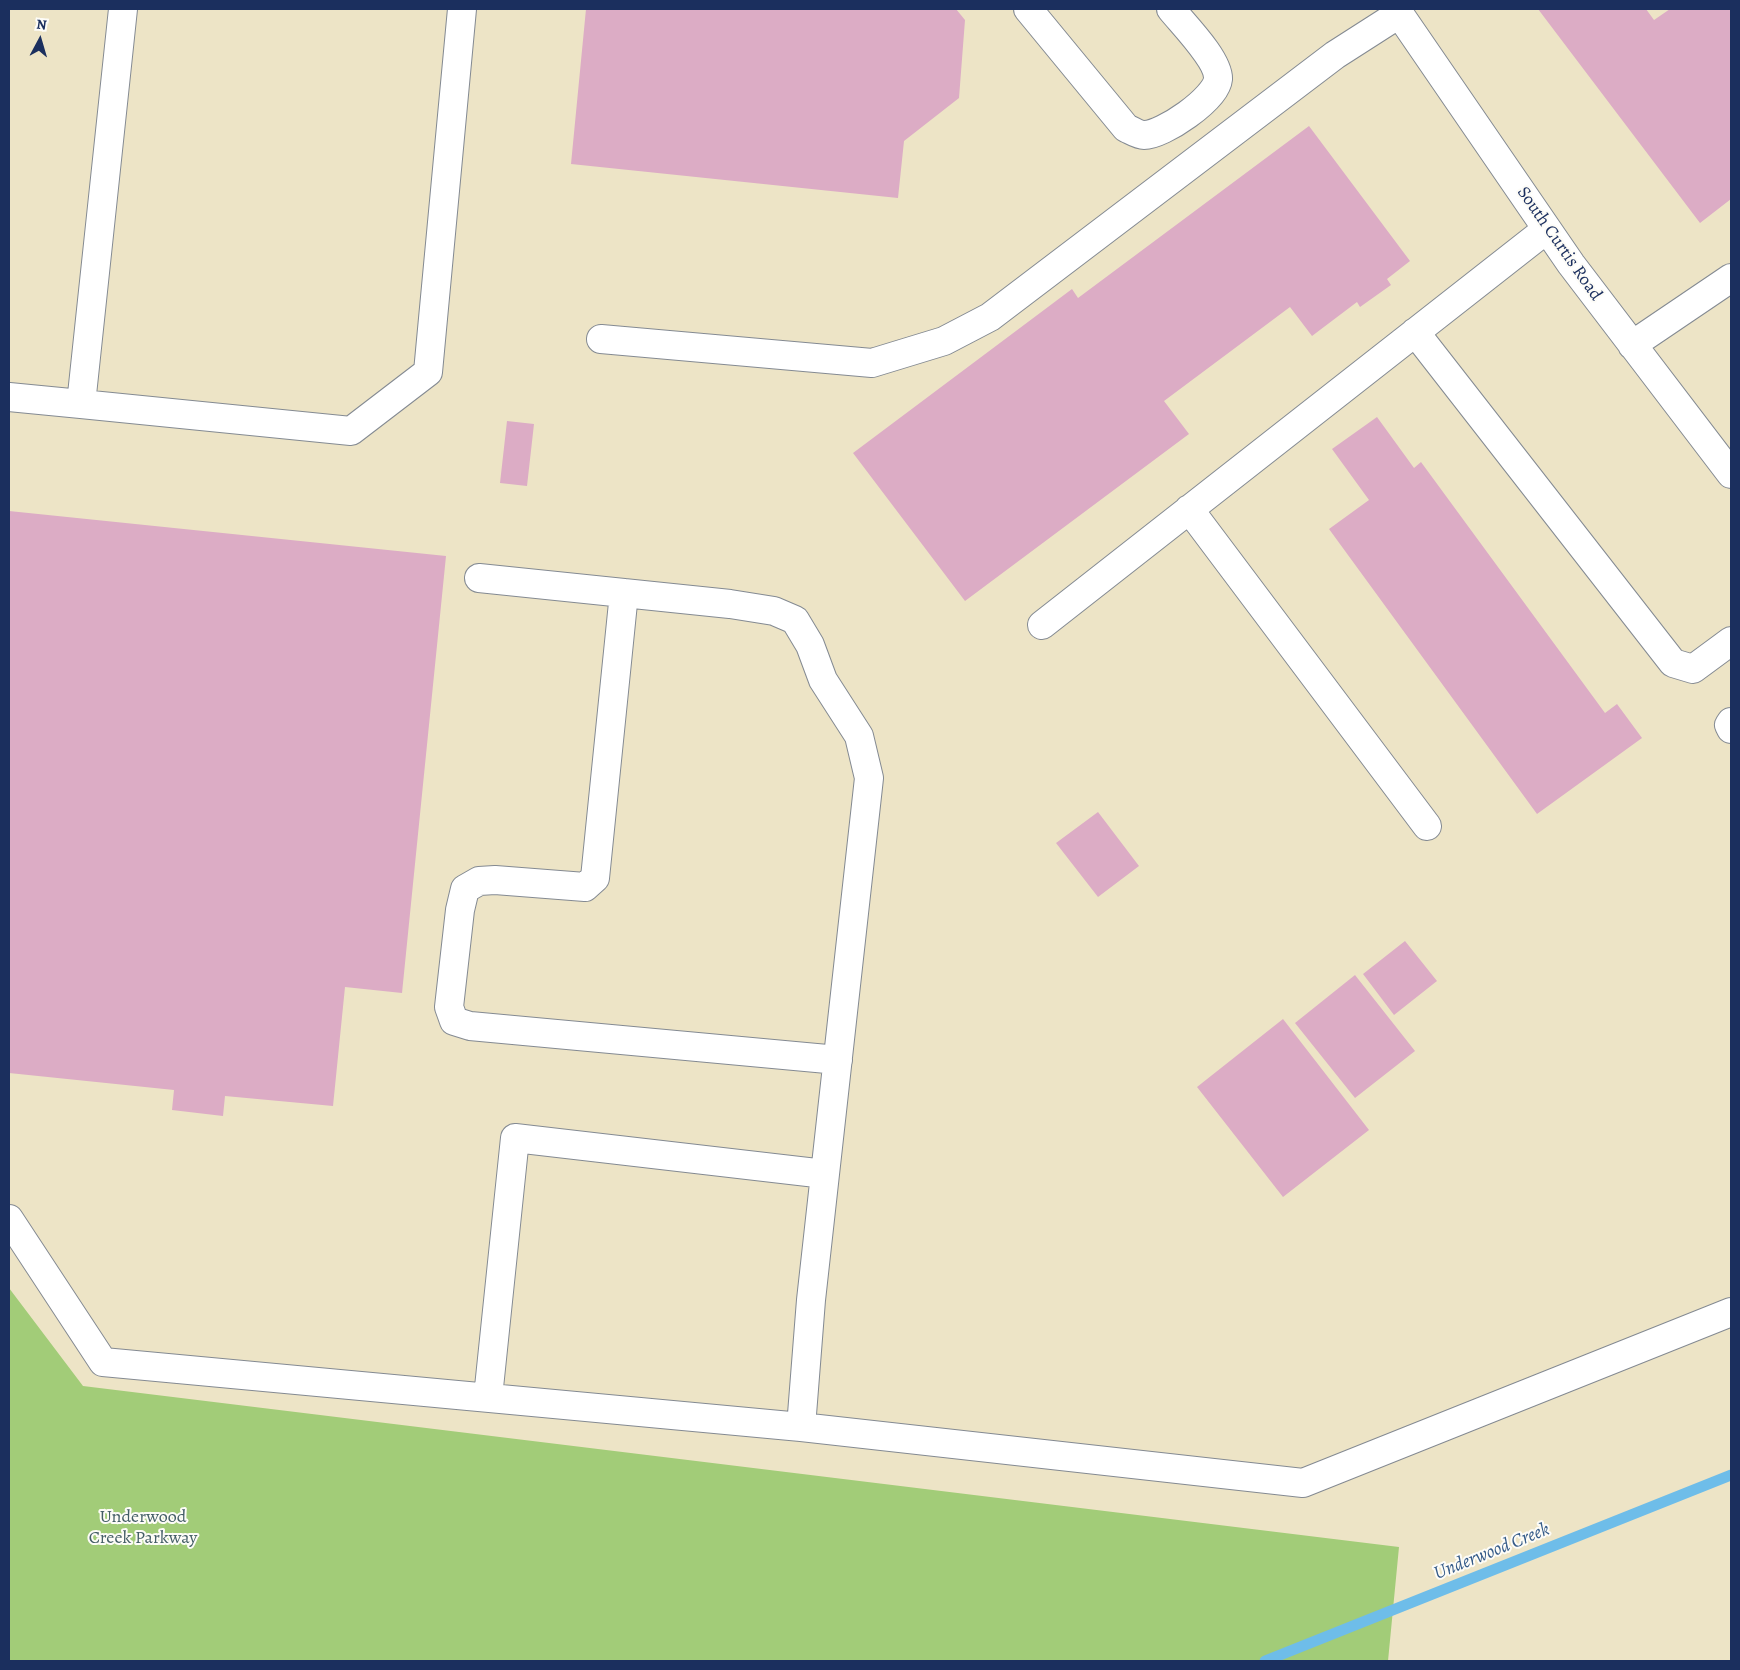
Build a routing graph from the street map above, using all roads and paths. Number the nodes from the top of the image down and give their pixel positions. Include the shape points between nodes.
1 (123, 9) edge
2 (462, 9) edge
3 (1028, 9) edge
4 (1171, 9) edge
5 (1397, 11) edge
6 (1547, 229) junction
7 (1731, 278) edge
8 (1415, 332) junction
9 (601, 339) dead end
10 (1632, 344) junction
11 (9, 398) edge
12 (80, 404) junction
13 (1731, 474) edge
14 (1189, 509) junction
15 (479, 578) dead end
16 (624, 593) junction
17 (1042, 625) dead end
18 (1731, 641) edge
19 (1731, 722) edge
20 (1731, 729) edge
21 (1427, 826) dead end
22 (838, 1060) junction
23 (825, 1174) junction
24 (9, 1219) edge
25 (1731, 1312) edge
26 (488, 1397) junction
27 (801, 1427) junction

1 - 12 street
2 - 12 street via 428,372 351,431
3 - 4 street via 1126,128 1143,135 1162,132 1211,96 1218,79 1212,61
5 - 6 street, South Curtis Road
5 - 9 street via 990,317 944,341 872,363
6 - 8 street
6 - 10 street, South Curtis Road
7 - 10 street
8 - 14 street
8 - 18 street via 1673,663 1693,669
10 - 13 street, South Curtis Road
11 - 12 street
14 - 17 street
14 - 21 street
15 - 16 street
16 - 22 street via 730,604 774,611 795,620 810,645 823,680 858,736 869,778
16 - 22 street via 595,878 585,888 495,880 479,881 465,889 449,1007 454,1021 470,1026
19 - 20 street via 1728,725
22 - 23 street
23 - 26 street via 515,1138
23 - 27 street
24 - 26 street via 103,1362
25 - 27 street via 1304,1483
26 - 27 street

